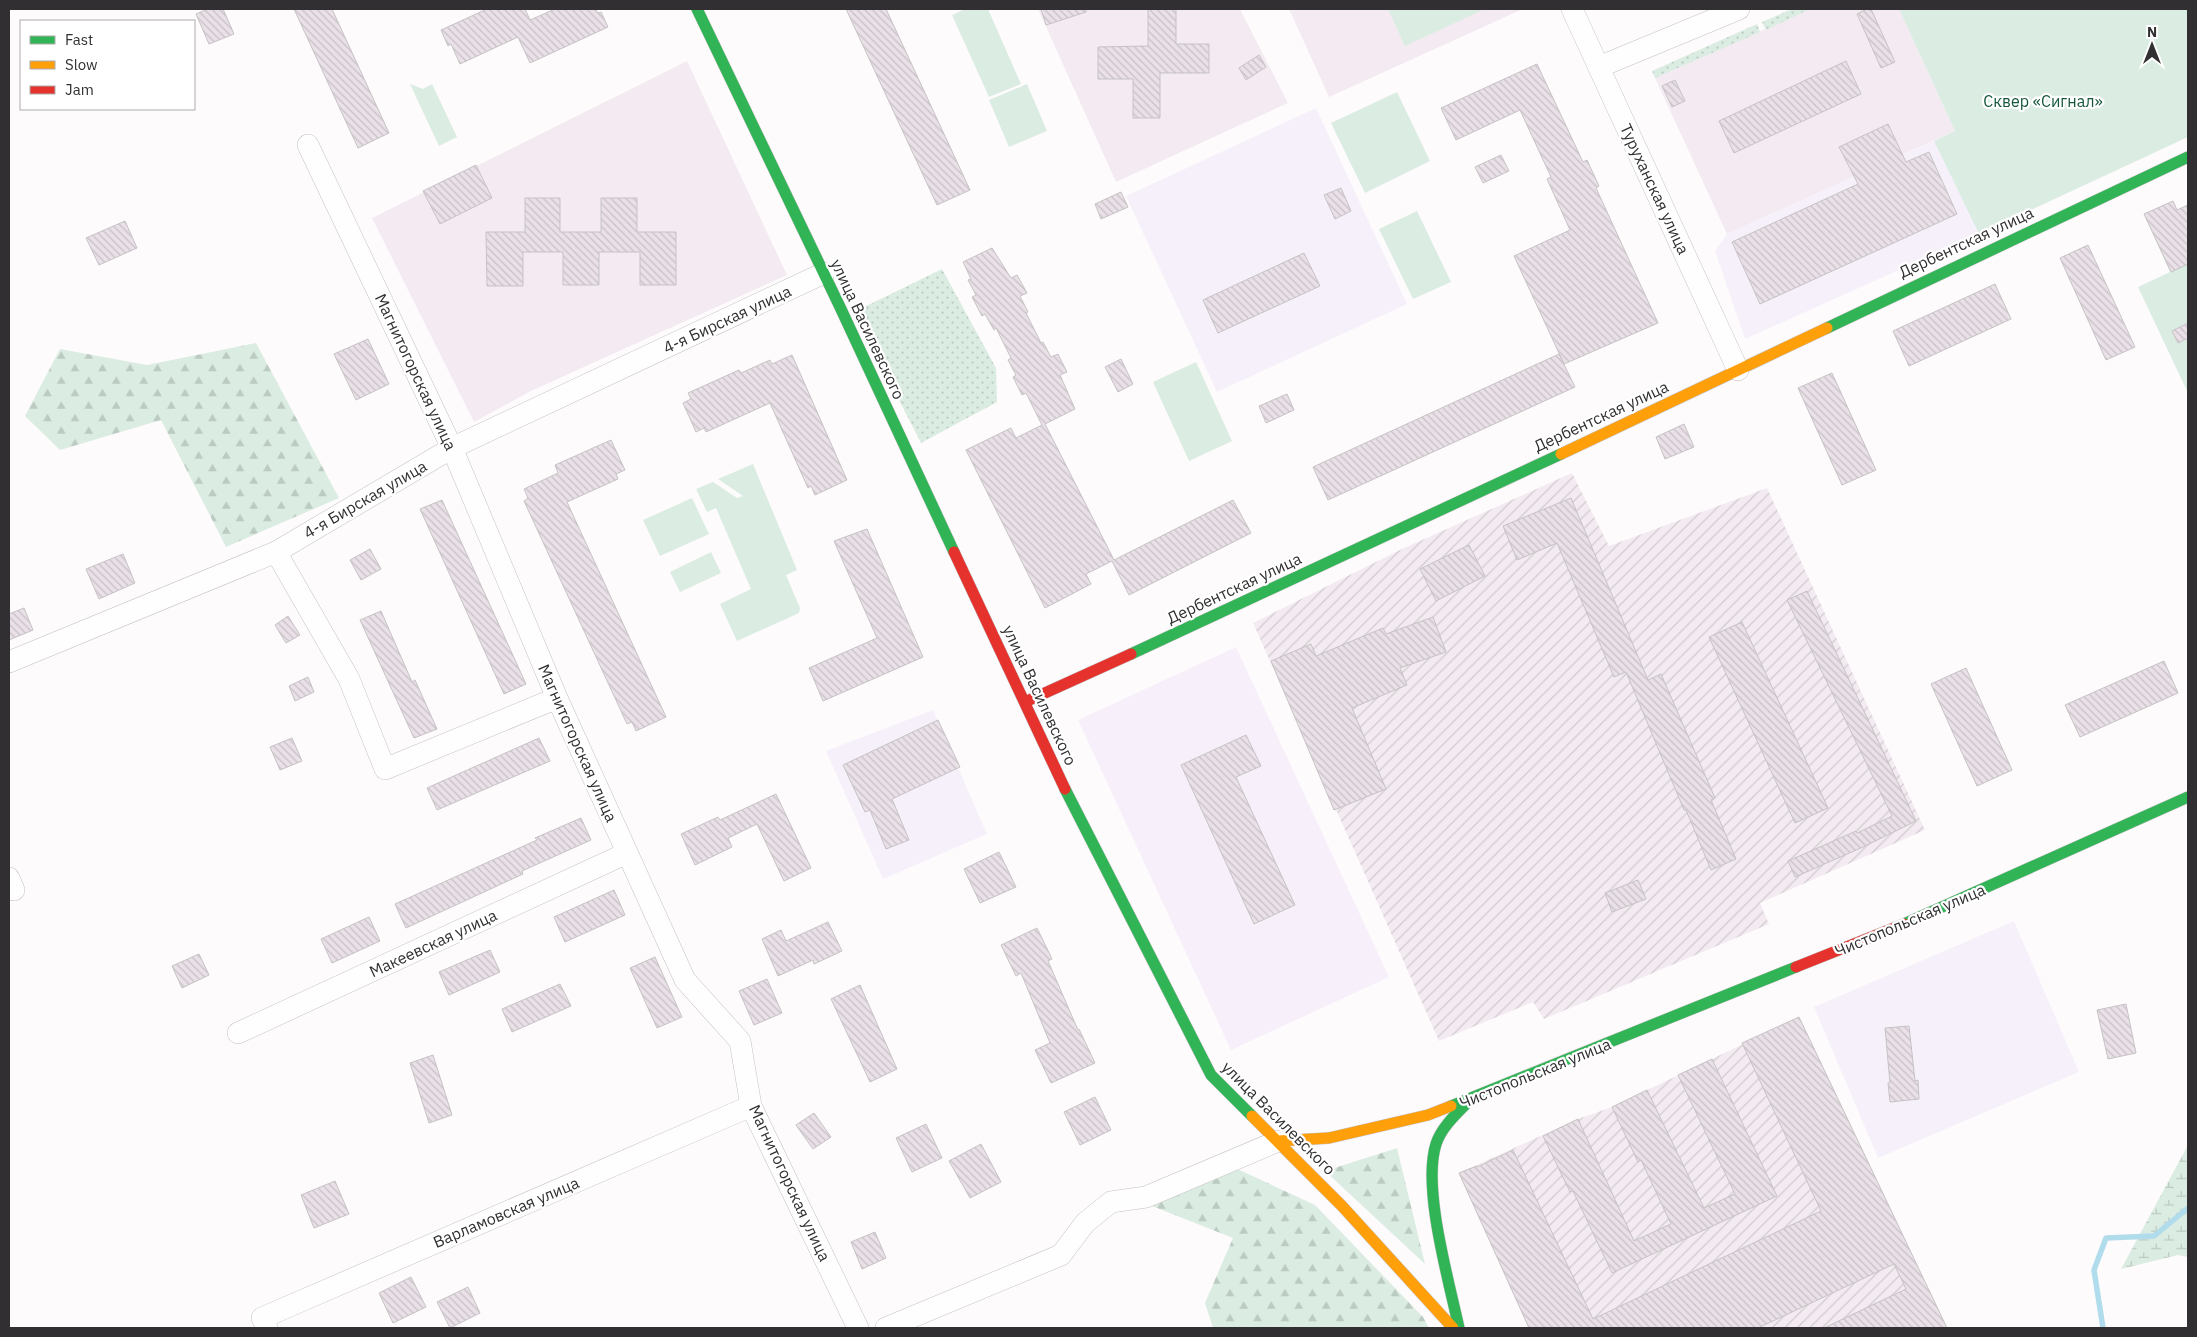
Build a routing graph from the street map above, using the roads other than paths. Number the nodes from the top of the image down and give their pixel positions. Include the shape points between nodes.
1 (697, 9) edge
2 (1572, 9) edge
3 (1738, 9) edge
4 (1599, 67) junction
5 (308, 145) dead end
6 (2188, 156) edge
7 (824, 273) junction
8 (1738, 370) junction
9 (452, 448) junction
10 (276, 552) junction
11 (9, 662) edge
12 (557, 698) junction
13 (1025, 702) junction
14 (2188, 797) edge
15 (628, 853) junction
16 (238, 1033) dead end
17 (1471, 1099) junction
18 (750, 1106) junction
19 (1278, 1141) junction
20 (264, 1323) edge
21 (858, 1328) edge
22 (886, 1328) edge
23 (1453, 1328) edge
24 (1459, 1328) edge

1 - 7 street, улица Василевского
2 - 4 street, Туруханская улица
3 - 4 street
4 - 8 street, Туруханская улица
5 - 9 street, Магнитогорская улица
6 - 8 street, Дербентская улица
7 - 9 street, 4-я Бирская улица
7 - 13 street, улица Василевского
8 - 13 street, Дербентская улица
9 - 10 street, 4-я Бирская улица
9 - 12 street, Магнитогорская улица
10 - 11 street, 4-я Бирская улица
10 - 12 street via 349,678 385,769
12 - 15 street, Магнитогорская улица
13 - 19 street, улица Василевского via 1074,809 1211,1075
14 - 17 street, Чистопольская улица via 1900,926
15 - 16 street, Макеевская улица
15 - 18 street, Магнитогорская улица via 685,980 740,1041
17 - 19 street, Чистопольская улица via 1428,1116 1329,1138
17 - 24 street via 1445,1126 1435,1146 1432,1170 1436,1216
18 - 20 street, Варламовская улица
18 - 21 street, Магнитогорская улица
19 - 22 street, Чистопольская улица via 1146,1197 1111,1202 1085,1223 1061,1255
19 - 23 street, улица Василевского

